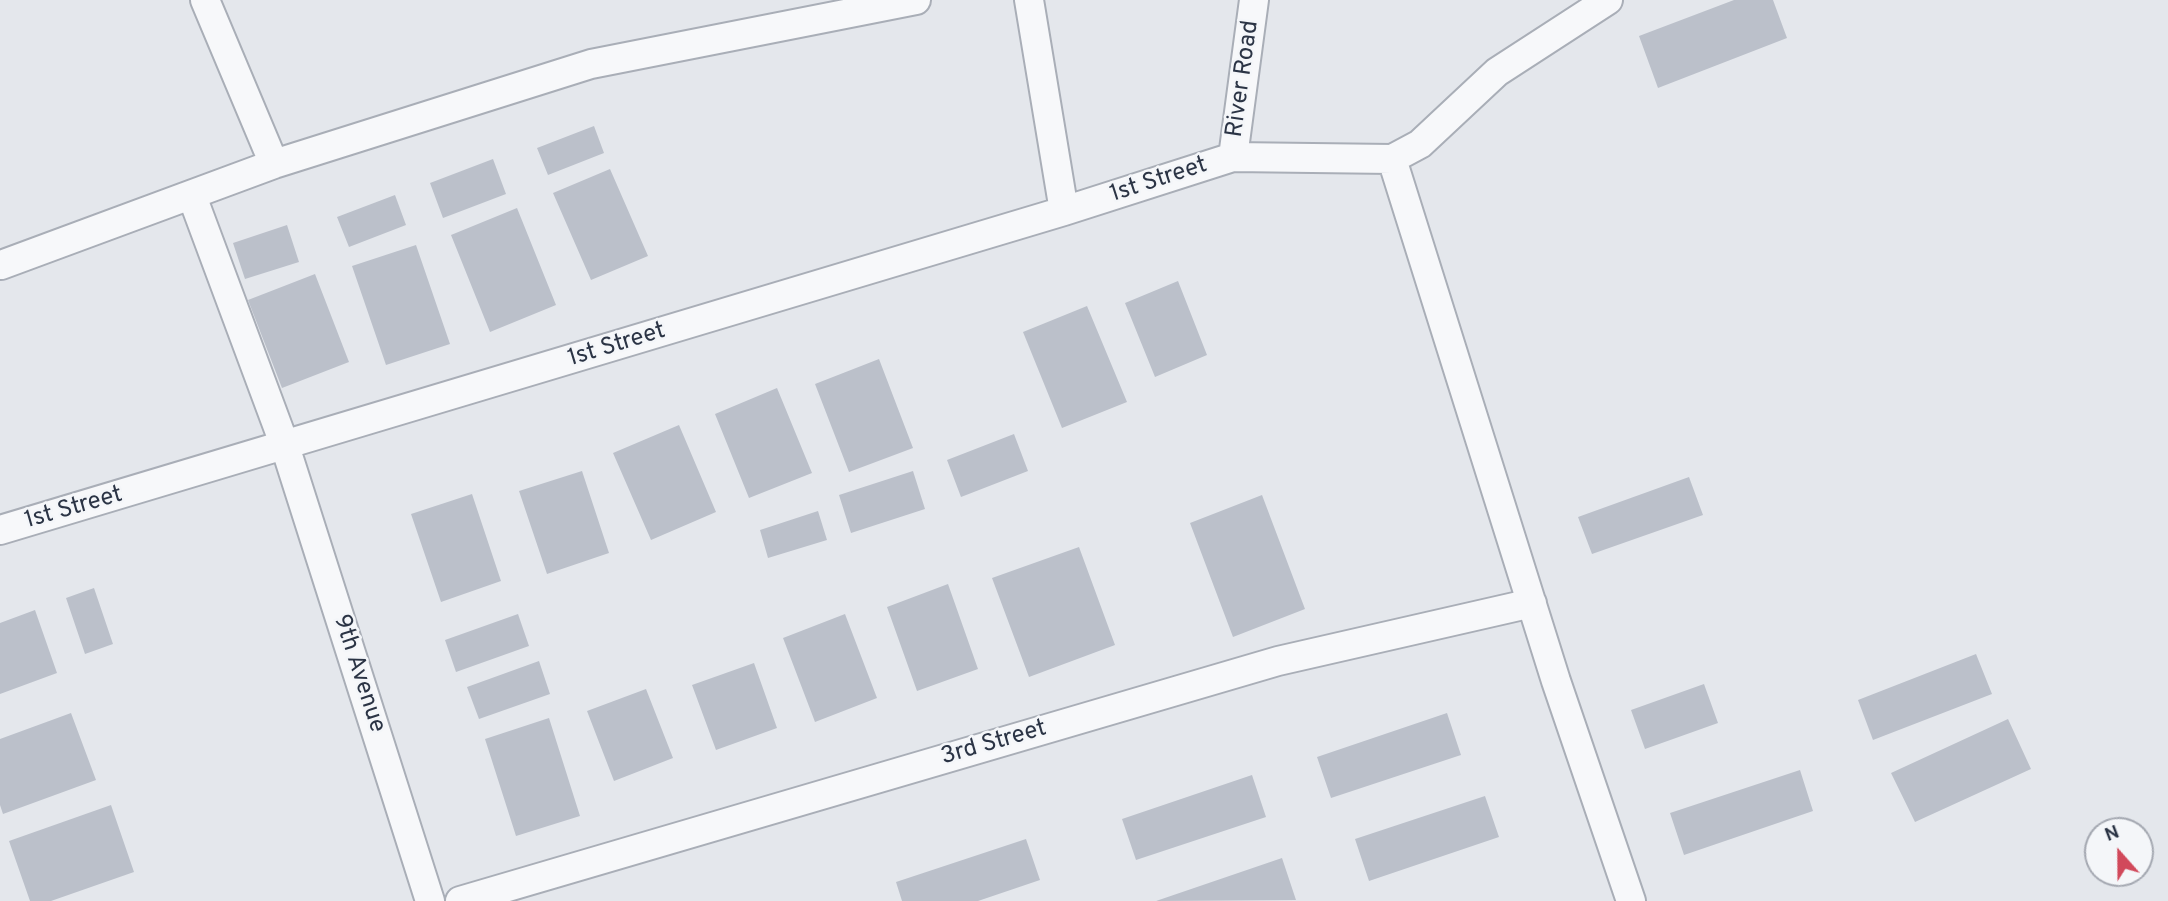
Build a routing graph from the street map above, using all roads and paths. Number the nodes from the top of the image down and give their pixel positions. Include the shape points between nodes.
1 (205, 0) edge
2 (916, 0) edge
3 (1029, 0) edge
4 (1254, 0) edge
5 (1608, 0) edge
6 (1233, 157) junction
7 (1392, 159) junction
8 (274, 164) junction
9 (192, 196) junction
10 (1064, 211) junction
11 (1, 265) edge
12 (285, 446) junction
13 (0, 530) edge
14 (1532, 603) junction
15 (430, 901) edge
16 (460, 901) edge
17 (1631, 901) edge

1 - 8 street
2 - 8 street via 591,64
3 - 10 street
4 - 6 street, River Road
5 - 7 street via 1497,72 1420,144
6 - 7 street, 1st Street
6 - 10 street, 1st Street
7 - 14 street
8 - 9 street
9 - 11 street
9 - 12 street, 9th Avenue
10 - 12 street, 1st Street
12 - 13 street, 1st Street
12 - 15 street, 9th Avenue
14 - 16 street, 3rd Street via 1278,661
14 - 17 street

